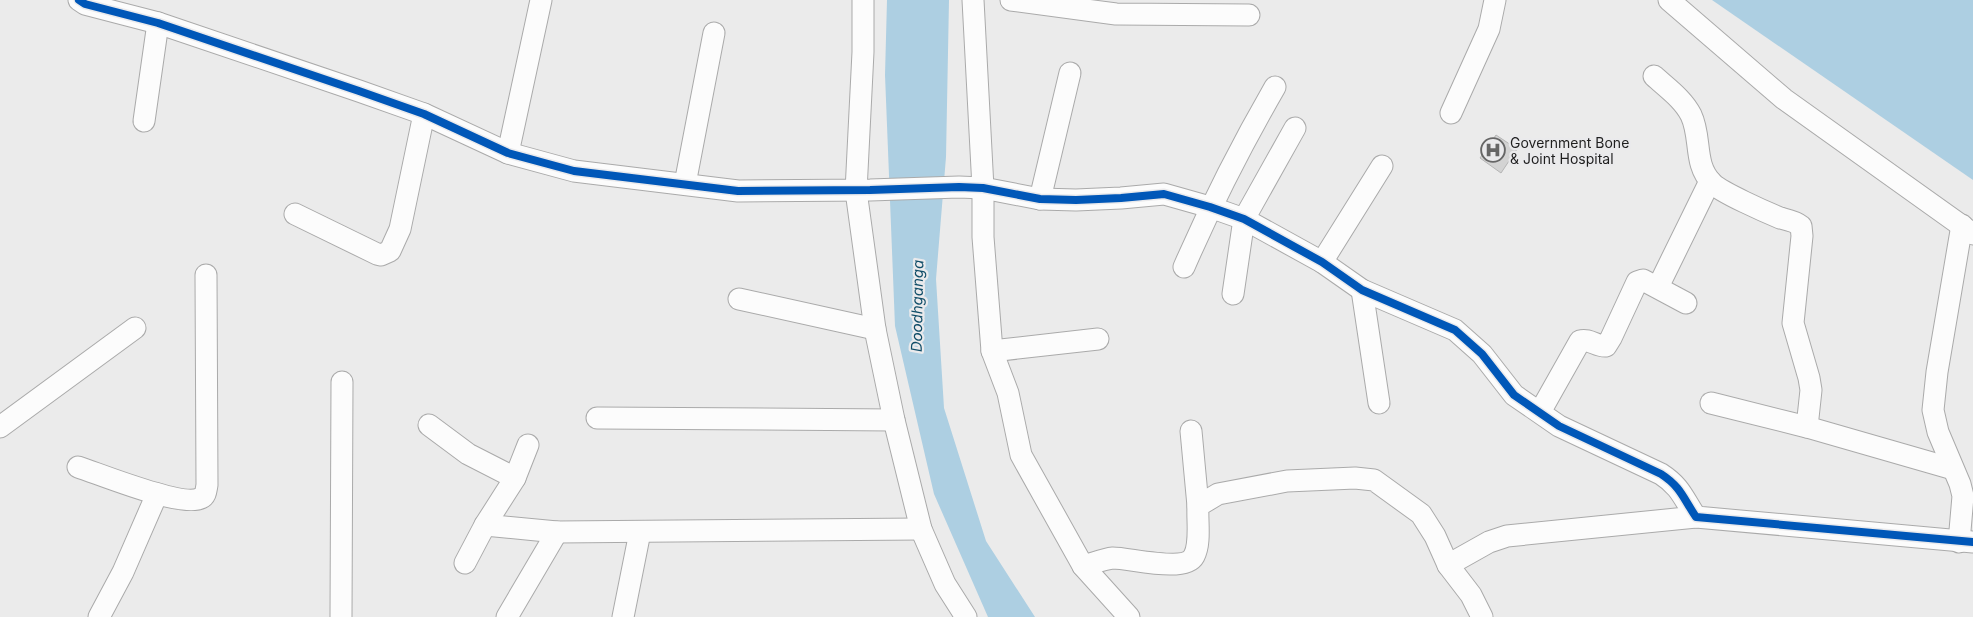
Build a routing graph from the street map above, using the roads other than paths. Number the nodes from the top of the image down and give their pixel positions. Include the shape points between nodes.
1 (79, 0) edge
2 (541, 0) edge
3 (864, 0) edge
4 (973, 0) edge
5 (1011, 0) edge
6 (1495, 0) edge
7 (1669, 0) edge
8 (1249, 15) dead end
9 (158, 23) junction
10 (714, 32) dead end
11 (1070, 73) dead end
12 (1654, 76) dead end
13 (1275, 87) dead end
14 (1451, 113) dead end
15 (424, 114) junction
16 (144, 121) dead end
17 (1295, 128) dead end
18 (508, 153) junction
19 (1382, 166) dead end
20 (1710, 180) junction
21 (685, 184) junction
22 (984, 188) junction
23 (863, 191) junction
24 (1040, 199) junction
25 (1210, 207) junction
26 (295, 214) dead end
27 (1244, 219) junction
28 (1967, 229) edge
29 (1322, 262) junction
30 (1184, 267) dead end
31 (206, 275) dead end
32 (1658, 287) junction
33 (1362, 290) junction
34 (1233, 294) dead end
35 (739, 299) dead end
36 (1686, 303) dead end
37 (135, 328) dead end
38 (875, 329) junction
39 (1098, 339) dead end
40 (992, 351) junction
41 (342, 382) dead end
42 (1379, 403) dead end
43 (1712, 403) dead end
44 (1540, 412) junction
45 (597, 418) dead end
46 (894, 420) junction
47 (429, 425) dead end
48 (0, 427) edge
49 (1807, 427) junction
50 (1191, 431) dead end
51 (528, 445) dead end
52 (78, 467) dead end
53 (1953, 469) junction
54 (515, 478) junction
55 (157, 494) junction
56 (1198, 506) junction
57 (1696, 518) junction
58 (485, 525) junction
59 (921, 529) junction
60 (557, 532) junction
61 (640, 532) junction
62 (1966, 542) edge
63 (464, 563) dead end
64 (1448, 565) junction
65 (1083, 566) junction
66 (963, 616) edge
67 (99, 617) edge
68 (341, 617) edge
69 (507, 617) edge
70 (623, 617) edge
71 (1129, 617) edge
72 (1482, 617) edge

1 - 9 street
2 - 18 street
3 - 23 street
4 - 22 street
5 - 8 street via 1116,14
6 - 14 street via 1488,29
7 - 28 street via 1784,99
9 - 15 street
9 - 16 street
10 - 21 street
11 - 24 street
12 - 20 street via 1679,98 1691,115 1699,159
13 - 25 street
15 - 18 street
15 - 26 street via 400,229 390,250 377,254
17 - 27 street
18 - 21 street via 574,171
19 - 29 street
20 - 32 street
20 - 49 street via 1718,188 1801,226 1793,323 1809,378
21 - 23 street via 738,191
22 - 23 street via 959,186
22 - 24 street
22 - 40 street via 983,237
23 - 38 street
24 - 25 street via 1112,199 1164,194
25 - 27 street
25 - 30 street
27 - 29 street
27 - 34 street
28 - 53 street via 1937,372 1933,410
29 - 33 street
31 - 55 street via 206,492 191,500
32 - 36 street
32 - 44 street via 1643,280 1637,282 1606,346 1580,340
33 - 42 street
33 - 44 street via 1455,330 1482,354 1514,395
35 - 38 street
37 - 48 street
38 - 46 street
39 - 40 street
40 - 65 street via 1008,393 1021,455
41 - 68 street
43 - 49 street
44 - 57 street via 1559,426 1661,474 1680,490
45 - 46 street
46 - 59 street
47 - 54 street via 468,454
49 - 53 street
50 - 56 street
51 - 54 street
52 - 55 street
53 - 62 street via 1963,496
54 - 58 street
55 - 67 street via 123,572
56 - 64 street via 1218,494 1287,481 1374,480 1421,514
56 - 65 street via 1195,555 1188,562 1177,565 1112,558
57 - 62 street
57 - 64 street via 1507,536
58 - 60 street
58 - 63 street
59 - 61 street
59 - 66 street
60 - 61 street
60 - 69 street
61 - 70 street
64 - 72 street via 1471,595
65 - 71 street

